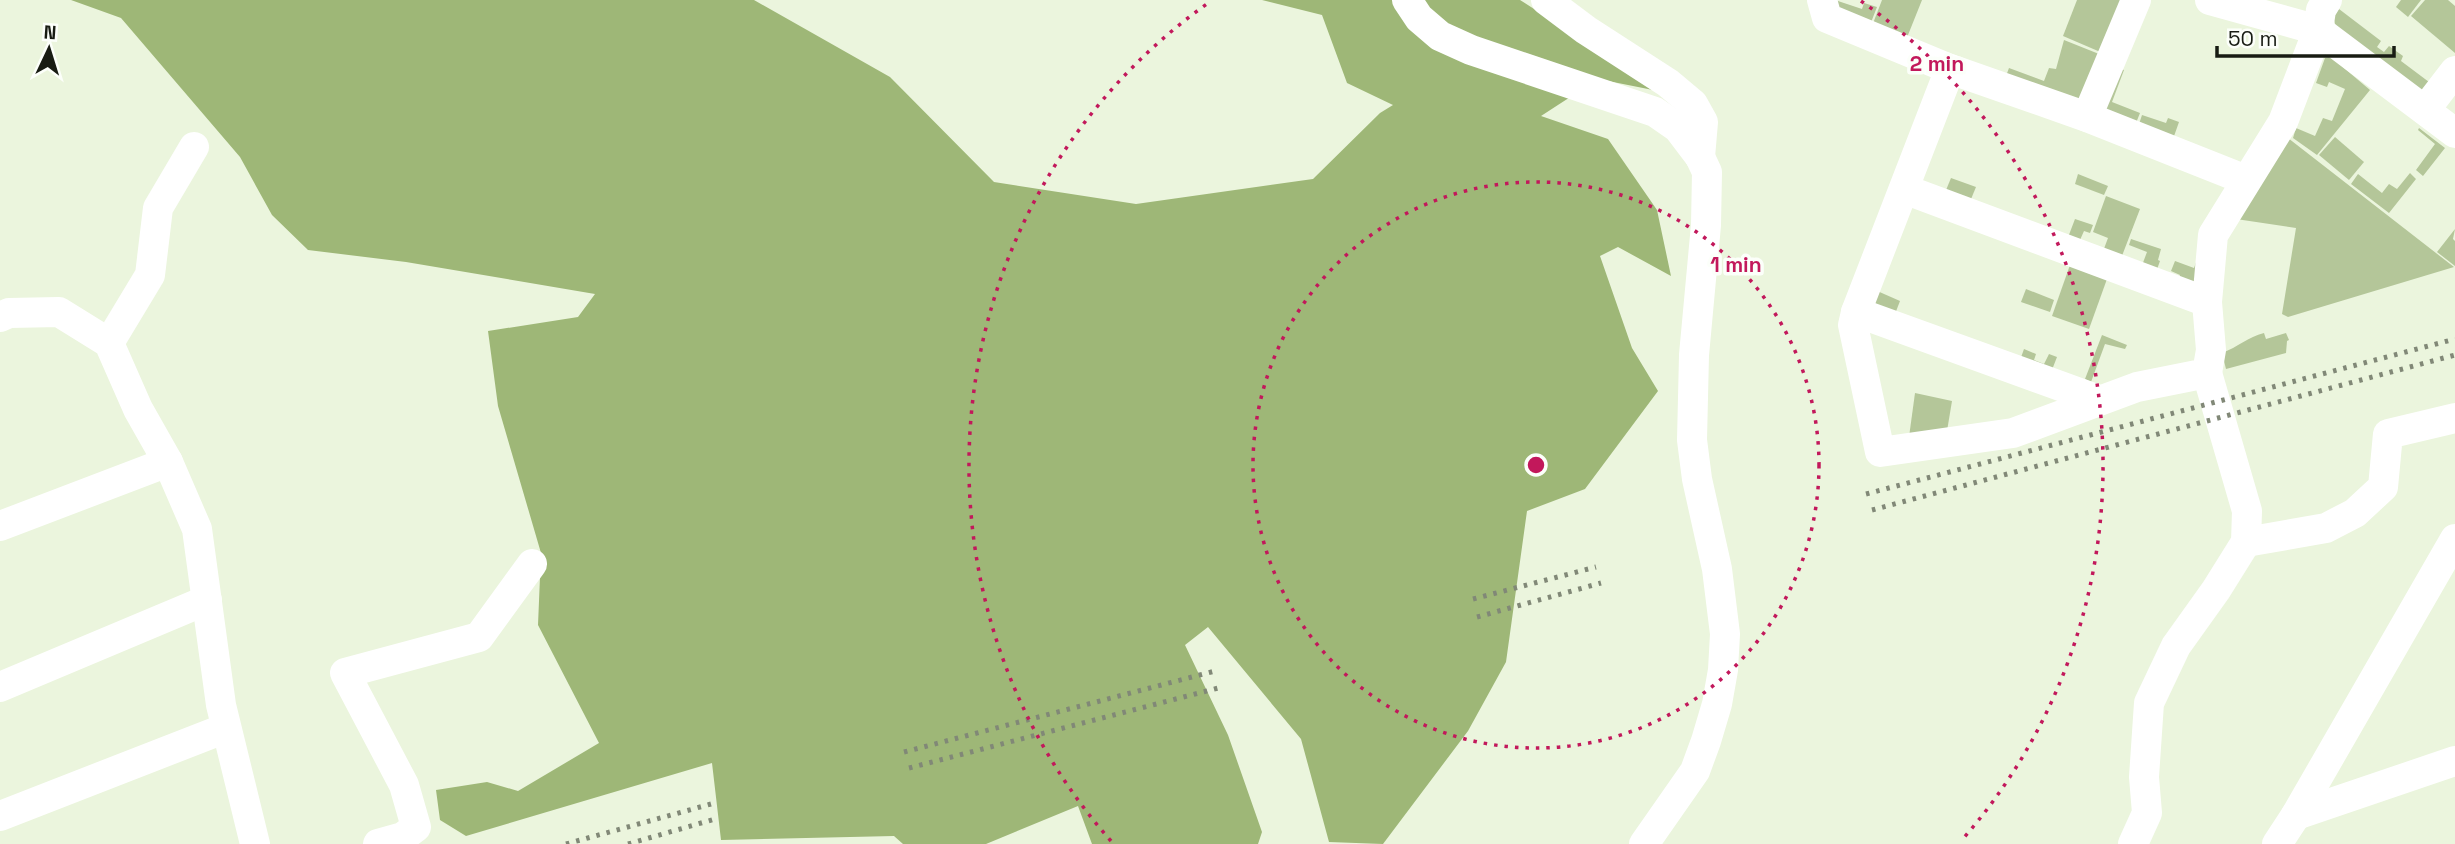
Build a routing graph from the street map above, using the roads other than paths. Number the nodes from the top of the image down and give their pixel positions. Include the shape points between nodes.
1 (1407, 0) edge
2 (1546, 0) edge
3 (1822, 0) edge
4 (2136, 0) edge
5 (2210, 0) edge
6 (2327, 0) edge
7 (2318, 30) junction
8 (1950, 69) junction
9 (2455, 71) edge
10 (2425, 110) junction
11 (2087, 117) junction
12 (2455, 133) edge
13 (194, 147) dead end
14 (1700, 157) junction
15 (2246, 180) junction
16 (1904, 189) junction
17 (2207, 302) junction
18 (1856, 313) junction
19 (0, 317) edge
20 (109, 343) junction
21 (2207, 373) junction
22 (2099, 400) junction
23 (2455, 418) edge
24 (168, 462) junction
25 (0, 526) edge
26 (2455, 539) edge
27 (2246, 542) junction
28 (532, 564) dead end
29 (2455, 589) edge
30 (207, 600) junction
31 (2419, 600) junction
32 (0, 687) edge
33 (226, 728) junction
34 (2455, 761) edge
35 (2296, 815) junction
36 (0, 816) edge
37 (255, 844) edge
38 (378, 844) edge
39 (1644, 844) edge
40 (2133, 844) edge
41 (2277, 844) edge

1 - 14 street via 1440,36 1655,112 1678,128
2 - 14 street via 1693,104 1703,122
3 - 8 street via 1827,19
4 - 11 street
5 - 7 street
6 - 7 street
7 - 10 street
7 - 15 street via 2283,122
8 - 11 street
8 - 16 street
9 - 10 street
10 - 12 street
11 - 15 street
13 - 20 street via 158,208 150,275
14 - 39 street via 1707,172 1706,225 1694,355 1692,440 1721,597 1723,670 1695,771
15 - 17 street via 2213,235
16 - 17 street
16 - 18 street
17 - 21 street via 2211,350
18 - 22 street
18 - 22 street via 1853,325 1880,452 2013,433
19 - 20 street via 59,312
20 - 24 street via 138,410
21 - 22 street
21 - 27 street via 2247,511
23 - 27 street via 2388,434 2383,487 2355,513 2326,528
24 - 25 street
24 - 30 street via 197,529
26 - 31 street
27 - 40 street via 2176,646 2149,703 2144,777 2147,813
28 - 38 street via 479,637 345,673 404,785 415,827 404,837
29 - 31 street
30 - 32 street
30 - 33 street
31 - 35 street
33 - 36 street
33 - 37 street
34 - 35 street
35 - 41 street

